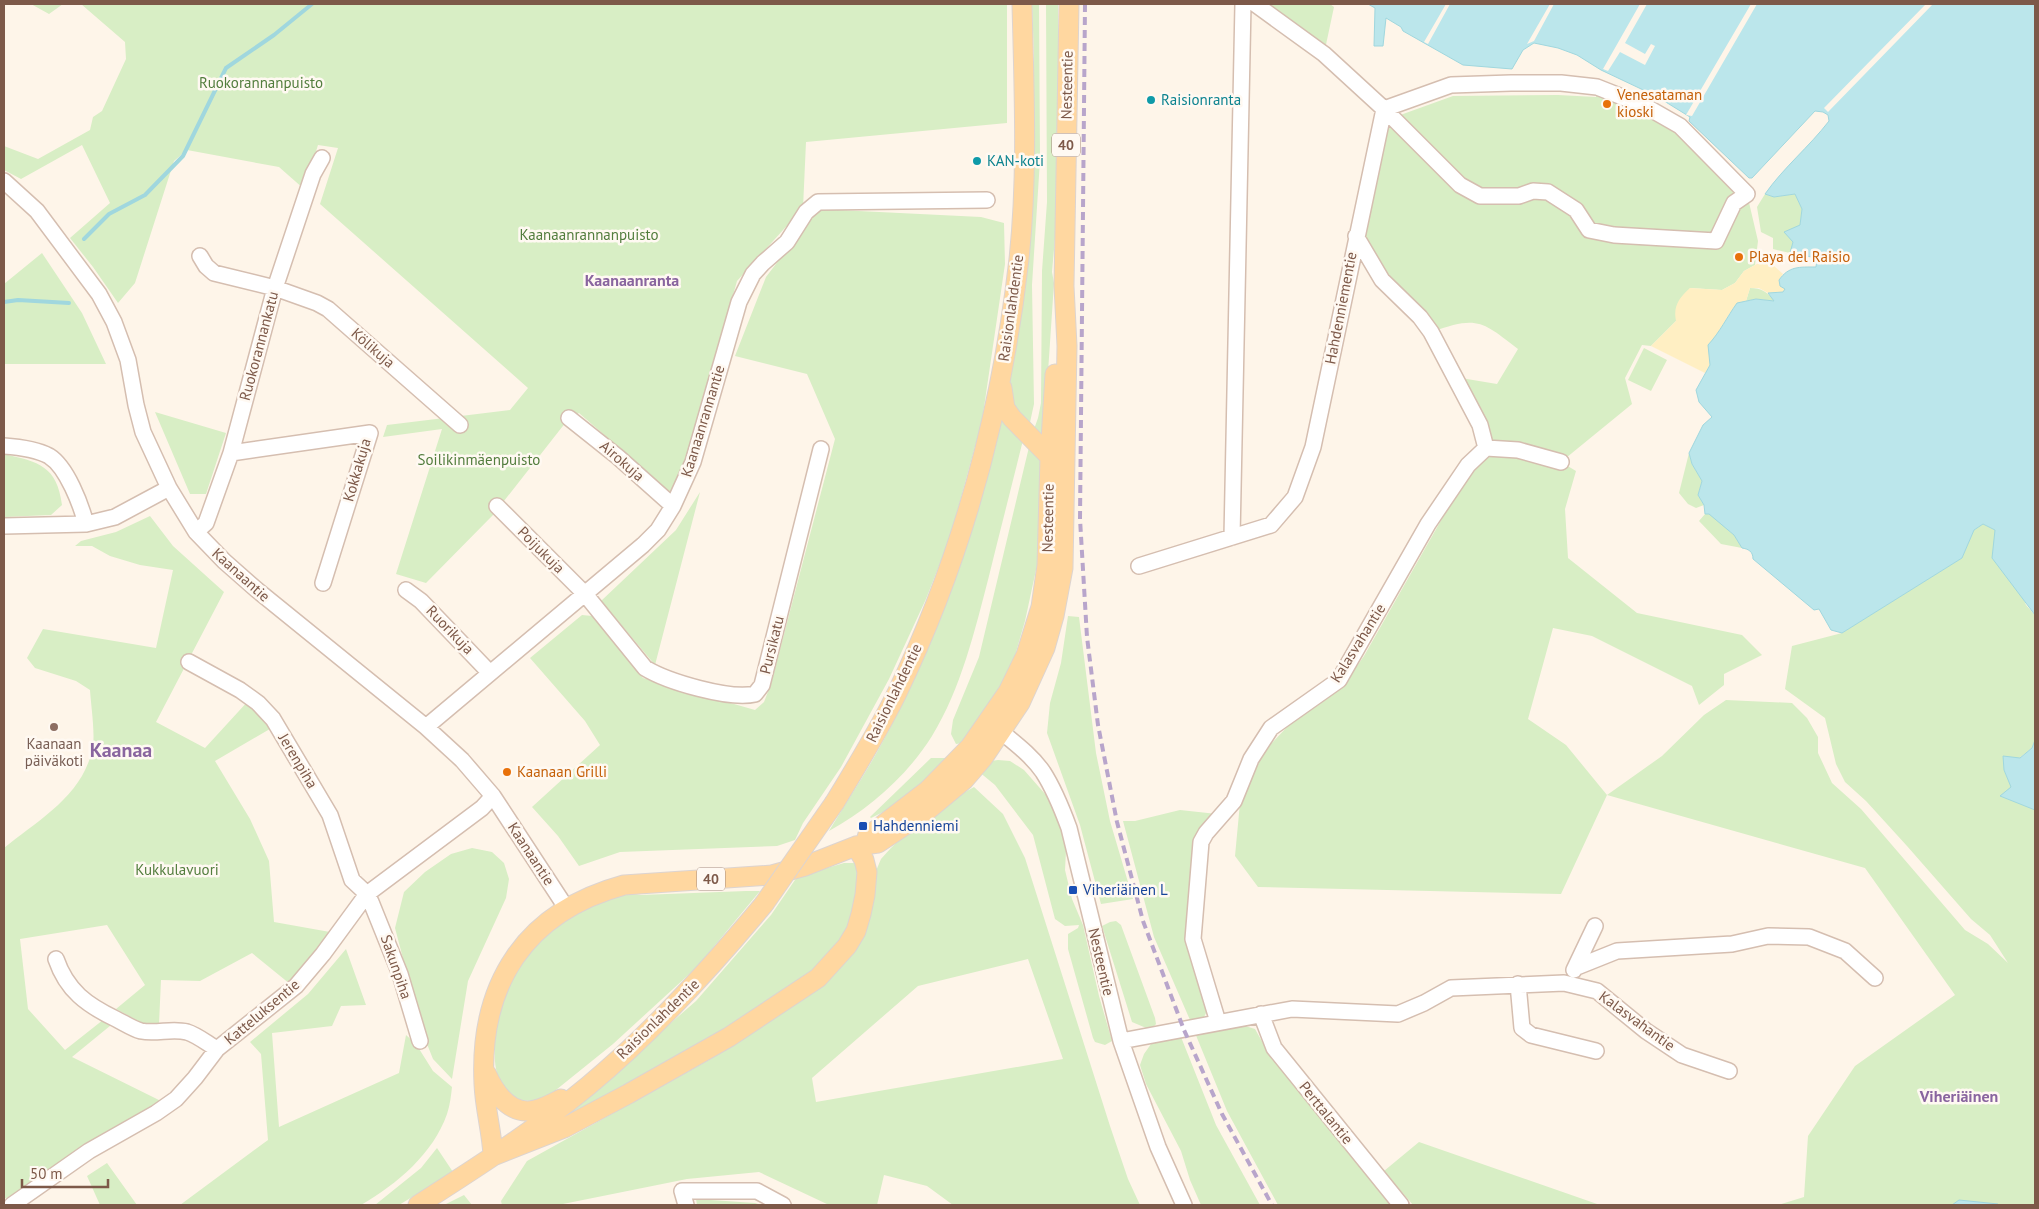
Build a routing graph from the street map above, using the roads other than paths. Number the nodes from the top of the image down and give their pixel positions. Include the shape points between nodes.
1 (1022, 4) edge
2 (1069, 4) edge
3 (1243, 4) edge
4 (1255, 4) edge
5 (1384, 109) junction
6 (322, 158) dead end
7 (4, 181) edge
8 (987, 200) dead end
9 (1356, 236) junction
10 (200, 256) dead end
11 (1064, 286) junction
12 (275, 288) junction
13 (1001, 380) junction
14 (569, 418) dead end
15 (460, 425) dead end
16 (4, 446) edge
17 (1486, 448) junction
18 (821, 449) dead end
19 (231, 453) junction
20 (1050, 457) junction
21 (1561, 462) dead end
22 (1066, 472) junction
23 (169, 488) junction
24 (498, 506) dead end
25 (673, 506) junction
26 (86, 524) junction
27 (4, 526) edge
28 (196, 532) junction
29 (1232, 537) junction
30 (1139, 566) dead end
31 (323, 583) dead end
32 (406, 590) dead end
33 (585, 594) junction
34 (189, 662) dead end
35 (490, 673) junction
36 (426, 727) junction
37 (995, 727) junction
38 (493, 796) junction
39 (856, 846) junction
40 (367, 894) junction
41 (567, 909) junction
42 (1595, 926) dead end
43 (56, 959) dead end
44 (1577, 966) junction
45 (1875, 978) dead end
46 (1568, 983) junction
47 (1518, 984) junction
48 (1261, 1014) junction
49 (1218, 1022) junction
50 (420, 1041) dead end
51 (1121, 1041) junction
52 (217, 1049) junction
53 (1596, 1051) dead end
54 (484, 1067) junction
55 (1728, 1071) dead end
56 (589, 1085) junction
57 (494, 1156) junction
58 (12, 1205) edge
59 (418, 1205) edge
60 (686, 1205) edge
61 (783, 1205) edge
62 (1184, 1205) edge
63 (1401, 1205) edge

1 - 13 main road, Raisionlahdentie via 1023,182 1019,257
2 - 11 main road, Nesteentie / 40
3 - 29 street
4 - 5 street via 1324,54
5 - 5 street via 1450,85 1560,84 1597,88 1645,106 1680,126 1747,194 1734,203 1716,241 1614,235 1589,230 1576,210 1548,192 1480,196 1460,185
5 - 9 street, Hahdenniementie
6 - 12 street, Ruokorannankatu via 313,174
7 - 23 street, Kaanaantie via 37,211 99,294 128,360 143,432
8 - 25 street, Kaanaanrannantie via 818,202 806,212 787,242 753,274 739,302 693,462
9 - 17 street via 1382,280 1431,332 1480,425
9 - 29 street, Hahdenniementie via 1313,447 1295,497 1271,524
10 - 12 street, Kölikuja via 214,273
11 - 20 main road, Nesteentie / 40 via 1056,346
11 - 22 main road, Nesteentie / 40
12 - 15 street, Kölikuja via 328,309
12 - 19 street, Ruokorannankatu
13 - 20 main road via 1005,408
13 - 56 main road, Raisionlahdentie, bridge via 974,493 934,610 897,694 875,734 835,802 764,904 689,990
14 - 25 street, Airokuja
16 - 26 street via 50,457 64,473
17 - 21 street via 1518,450
17 - 49 street, Kalasvahantie via 1468,464 1428,524 1339,680 1271,728 1251,759 1234,801 1201,842 1193,939
18 - 33 street, Pursikatu via 762,685 756,694 745,696 716,692 651,672
19 - 28 street, Ruokorannankatu via 206,523
19 - 31 street, Kokkakuja via 370,433
20 - 22 main road
20 - 37 main road, Nesteentie / 40 via 1047,565 1041,608 1026,655
22 - 37 main road, Nesteentie / 40 via 1063,568 1054,616 1045,648 1020,703
23 - 26 street via 115,517
23 - 28 street, Kaanaantie
24 - 33 street, Poijukuja
25 - 33 street, Kaanaanrannantie via 643,546
26 - 27 street
28 - 36 street, Kaanaantie via 257,590
29 - 30 street, Hahdenniementie
32 - 35 street, Ruorikuja via 421,601
33 - 35 street, Kaanaanrannantie
34 - 40 street, Jerenpiha via 240,690 273,719 330,814 352,880
35 - 36 street, Kaanaanrannantie
36 - 38 street, Kaanaantie via 462,760
37 - 39 main road, 40 via 976,766 940,801 878,843
37 - 51 street, Nesteentie via 1031,758 1057,798 1069,828
38 - 40 street, Katteluksentie via 482,808
38 - 41 street, Kaanaantie
39 - 41 main road, 40 via 824,860 772,875 624,885 602,891
39 - 57 main road via 867,872 861,914 847,946 818,978 729,1037 628,1094 564,1128
40 - 50 street, Sakunpiha via 400,974
40 - 52 street, Katteluksentie via 296,986
41 - 54 main road, 40 via 547,922 524,945 501,980 488,1019
42 - 44 street
43 - 52 street via 68,986 96,1010 140,1030 189,1032
44 - 45 street via 1617,951 1732,944 1768,936 1809,937 1845,952
44 - 46 street
46 - 47 street, Kalasvahantie
46 - 55 street, Kalasvahantie via 1597,991 1682,1055
47 - 48 street, Kalasvahantie via 1451,988 1398,1014 1292,1009
47 - 53 street via 1522,1028 1531,1035
48 - 49 street, Kalasvahantie
48 - 63 street, Perttalantie via 1274,1048
49 - 51 street, Kalasvahantie
51 - 62 street, Nesteentie via 1158,1147
52 - 58 street, Katteluksentie via 176,1099 89,1151
54 - 56 main road via 499,1097 512,1107 527,1111 543,1108
54 - 57 main road, 40 via 484,1096
56 - 57 main road, Raisionlahdentie
57 - 59 main road, Raisionlahdentie
60 - 61 street via 682,1191 757,1191

